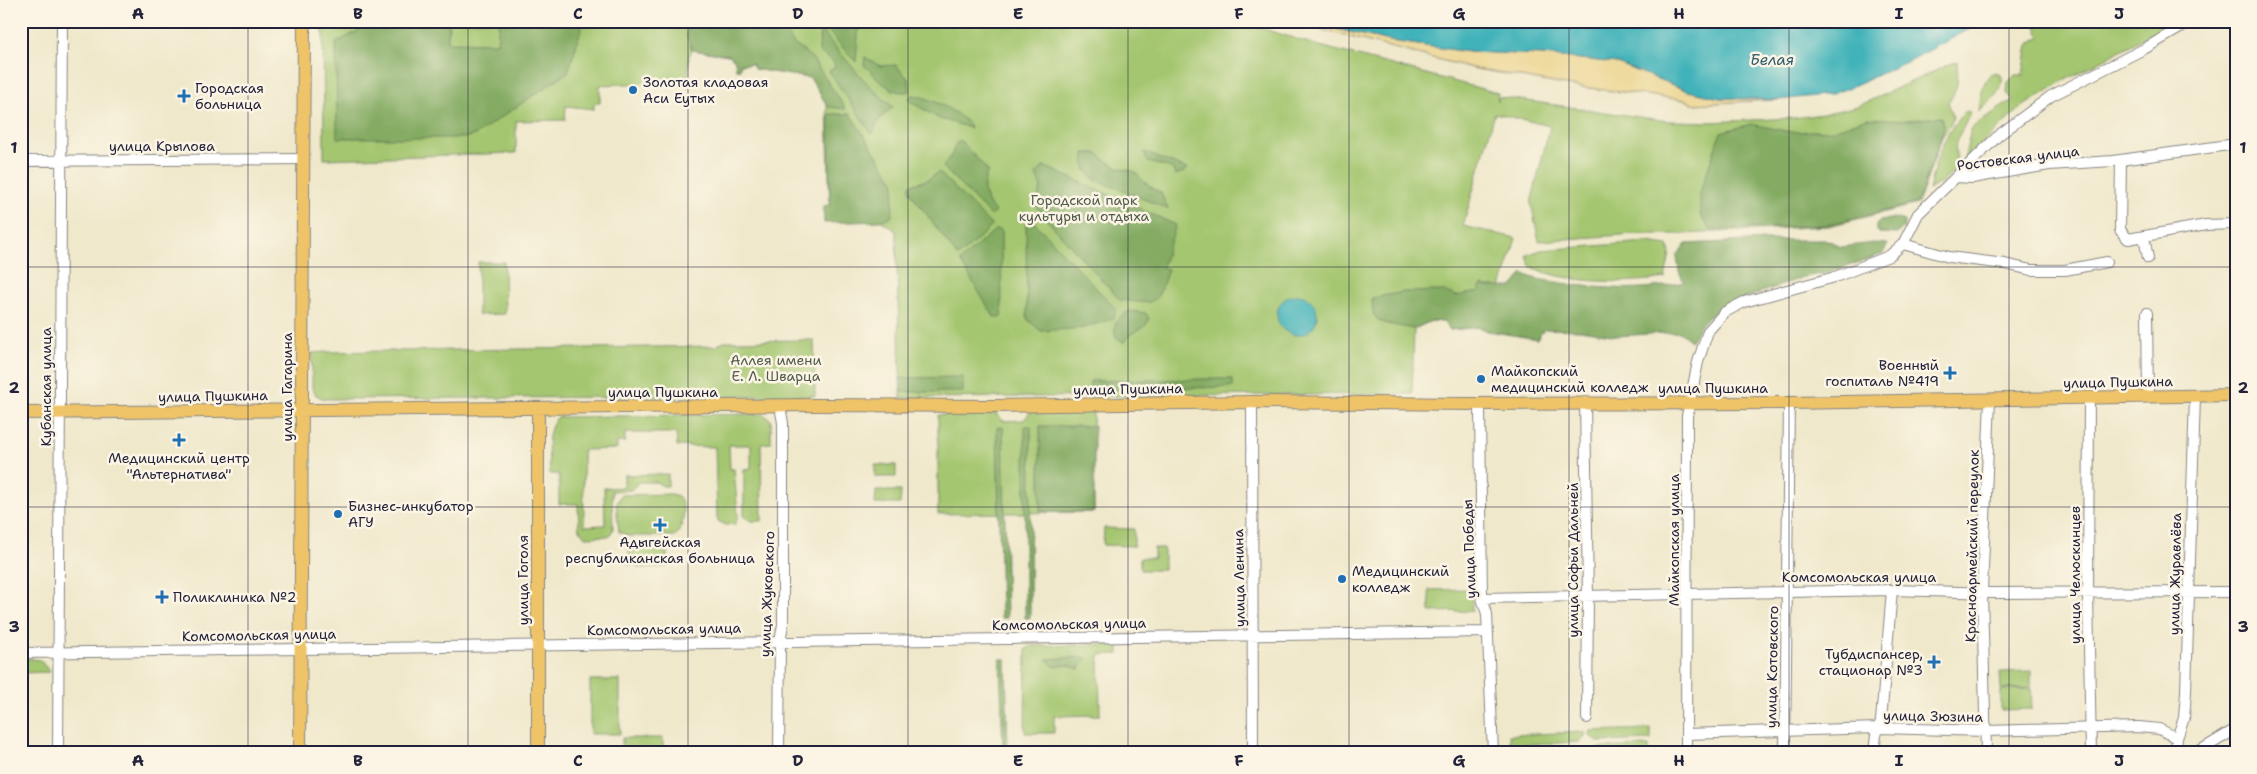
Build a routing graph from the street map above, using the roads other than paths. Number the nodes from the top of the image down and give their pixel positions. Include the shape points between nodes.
1 (62, 21) edge
2 (304, 21) edge
3 (2191, 21) edge
4 (2236, 144) edge
5 (304, 159) junction
6 (2121, 160) junction
7 (21, 161) edge
8 (62, 161) junction
9 (1956, 177) junction
10 (2236, 224) edge
11 (2144, 237) junction
12 (1903, 244) junction
13 (2148, 258) dead end
14 (2108, 262) dead end
15 (2147, 313) dead end
16 (1708, 331) joint
17 (2236, 395) edge
18 (2148, 396) junction
19 (2195, 396) junction
20 (2090, 398) junction
21 (1990, 400) junction
22 (1252, 402) junction
23 (1585, 402) junction
24 (1688, 403) junction
25 (1789, 403) junction
26 (1480, 404) junction
27 (780, 406) junction
28 (538, 408) junction
29 (302, 410) junction
30 (21, 413) edge
31 (60, 413) junction
32 (1892, 590) junction
33 (1787, 591) junction
34 (2189, 591) junction
35 (1982, 592) junction
36 (2236, 592) edge
37 (2088, 593) junction
38 (1688, 594) junction
39 (1588, 596) junction
40 (1482, 598) junction
41 (1488, 632) junction
42 (1253, 635) junction
43 (780, 642) junction
44 (538, 645) junction
45 (300, 649) junction
46 (21, 652) edge
47 (60, 652) junction
48 (1587, 718) dead end
49 (1878, 728) junction
50 (2090, 729) junction
51 (2236, 729) edge
52 (1986, 731) junction
53 (1785, 732) junction
54 (1686, 734) junction
55 (2177, 738) junction
56 (58, 753) edge
57 (300, 753) edge
58 (538, 753) edge
59 (780, 753) edge
60 (1253, 753) edge
61 (1493, 753) edge
62 (1686, 753) edge
63 (1785, 753) edge
64 (1874, 753) edge
65 (1986, 753) edge
66 (2091, 753) edge
67 (2176, 753) edge
68 (2196, 753) edge

1 - 8 street, Кубанская улица
2 - 5 main road, улица Гагарина
3 - 9 street via 2051,96 1999,135
4 - 6 street, Ростовская улица
5 - 8 street, улица Крылова
5 - 29 main road, улица Гагарина
6 - 9 street, Ростовская улица via 2048,165 1972,178
6 - 11 street via 2120,230 2128,240
7 - 8 street, улица Крылова
8 - 31 street, Кубанская улица
9 - 12 street, Ростовская улица via 1918,214
10 - 11 street via 2206,224
11 - 13 street
12 - 14 street via 1949,257 2031,270 2066,270
12 - 16 street, Ростовская улица via 1889,256 1835,277 1744,302 1725,312
15 - 18 street
16 - 24 street, Майкопская улица
17 - 19 main road, улица Пушкина
18 - 19 main road, улица Пушкина
18 - 20 main road, улица Пушкина
19 - 34 street, улица Журавлёва
20 - 21 main road, улица Пушкина
20 - 37 street, улица Челюскинцев
21 - 25 main road, улица Пушкина
21 - 35 street, Красноармейский переулок
22 - 26 main road, улица Пушкина
22 - 27 main road, улица Пушкина via 1012,410
22 - 42 street, улица Ленина
23 - 24 main road, улица Пушкина
23 - 26 main road, улица Пушкина
23 - 39 street, улица Софьи Дальней
24 - 25 main road, улица Пушкина
24 - 38 street, Майкопская улица
25 - 33 street, улица Котовского
26 - 40 street, улица Победы
27 - 28 main road, улица Пушкина
27 - 43 street, улица Жуковского via 783,423 783,624
28 - 29 main road, улица Пушкина
28 - 44 main road, улица Гоголя
29 - 31 main road, улица Пушкина
29 - 45 main road, улица Гагарина
30 - 31 main road, улица Пушкина
31 - 47 street, Кубанская улица
32 - 33 street, Комсомольская улица
32 - 35 street, Комсомольская улица
32 - 49 street
33 - 38 street, Комсомольская улица
33 - 53 street, улица Котовского
34 - 36 street, Комсомольская улица
34 - 37 street, Комсомольская улица
34 - 55 street, улица Журавлёва via 2184,718
35 - 37 street, Комсомольская улица
35 - 52 street, Красноармейский переулок
37 - 50 street, улица Челюскинцев
38 - 39 street, Комсомольская улица
38 - 54 street, Майкопская улица
39 - 40 street, Комсомольская улица
39 - 48 street, улица Софьи Дальней
40 - 41 street, улица Победы
41 - 42 street, Комсомольская улица
41 - 61 street, улица Победы
42 - 43 street, Комсомольская улица
42 - 60 street, улица Ленина
43 - 44 street, Комсомольская улица
43 - 59 street, улица Жуковского
44 - 45 street, Комсомольская улица
44 - 58 main road, улица Гоголя
45 - 47 street, Комсомольская улица
45 - 57 main road, улица Гагарина
46 - 47 street, Комсомольская улица
47 - 56 street, Кубанская улица
49 - 52 street, улица Зюзина
49 - 53 street, улица Зюзина
49 - 64 street
50 - 52 street, улица Зюзина
50 - 55 street, улица Зюзина via 2159,729
50 - 66 street, улица Челюскинцев
51 - 68 street
52 - 65 street, Красноармейский переулок
53 - 54 street, улица Зюзина
53 - 63 street, улица Котовского
54 - 62 street, Майкопская улица
55 - 67 street, улица Журавлёва

